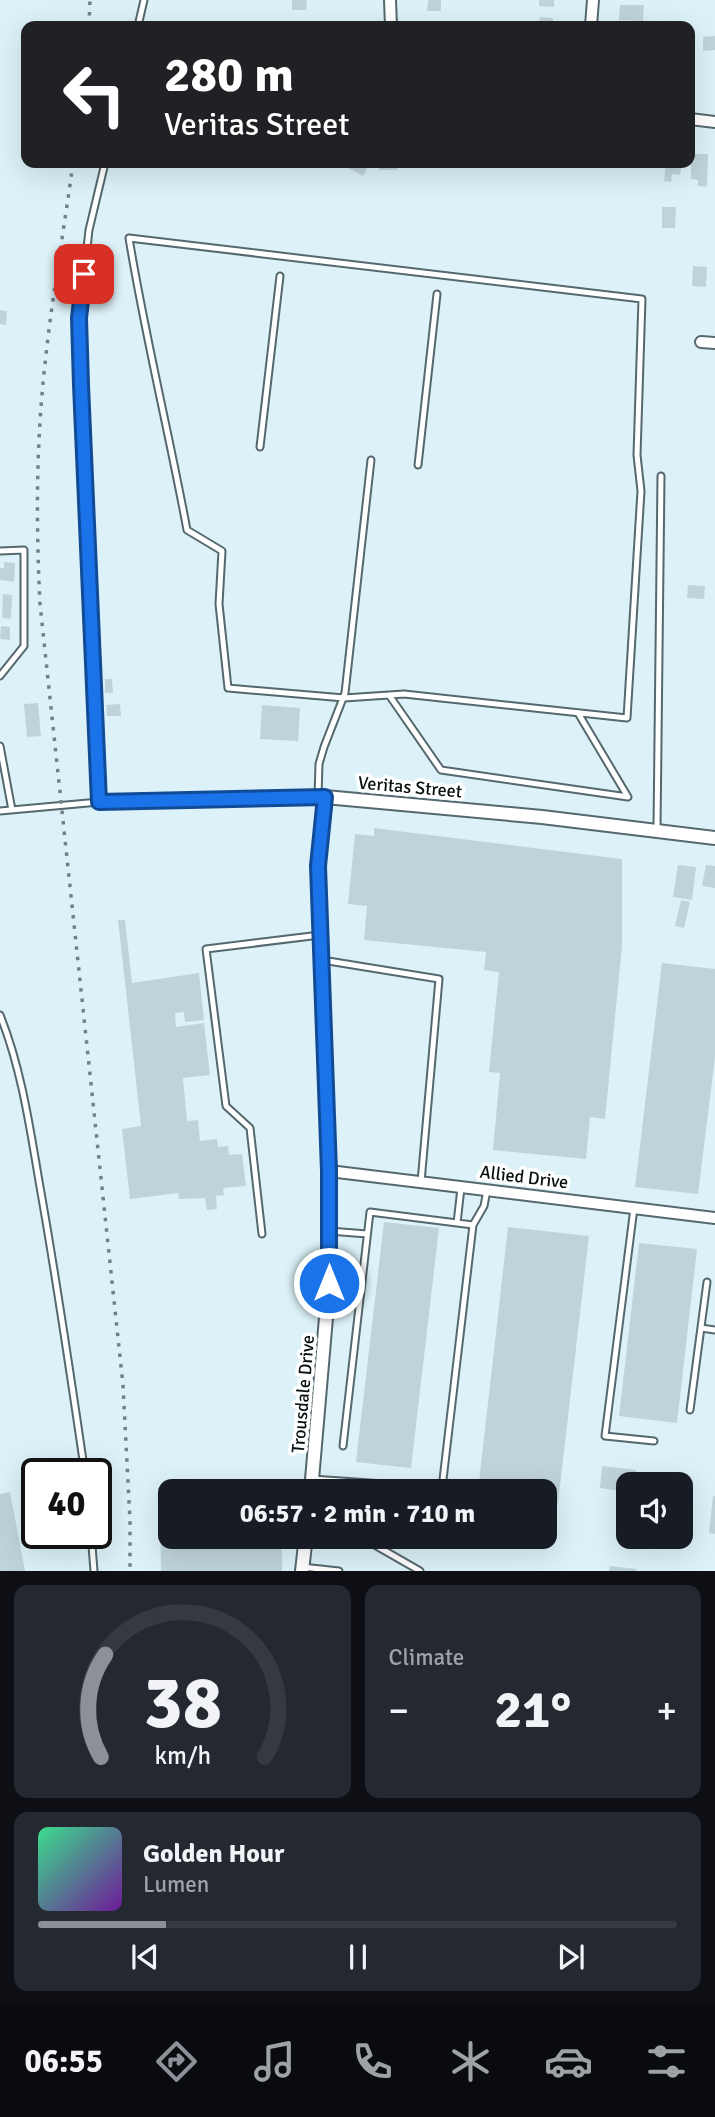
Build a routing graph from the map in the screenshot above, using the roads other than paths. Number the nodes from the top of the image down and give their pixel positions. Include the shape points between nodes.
1 (144, 0) edge
2 (390, 0) edge
3 (593, 0) edge
4 (139, 21) edge
5 (391, 21) edge
6 (591, 21) edge
7 (695, 120) edge
8 (715, 122) edge
9 (104, 168) edge
10 (280, 275) dead end
11 (437, 293) dead end
12 (701, 342) dead end
13 (715, 343) edge
14 (260, 447) dead end
15 (372, 460) dead end
16 (418, 465) dead end
17 (661, 476) dead end
18 (0, 551) edge
19 (0, 676) edge
20 (388, 695) junction
21 (344, 698) junction
22 (578, 713) junction
23 (0, 746) edge
24 (321, 797) junction
25 (99, 802) junction
26 (12, 810) junction
27 (0, 811) edge
28 (657, 831) junction
29 (715, 838) edge
30 (320, 935) junction
31 (321, 959) junction
32 (0, 1015) edge
33 (329, 1171) junction
34 (421, 1182) junction
35 (461, 1187) junction
36 (487, 1190) junction
37 (634, 1208) junction
38 (715, 1218) edge
39 (457, 1223) junction
40 (473, 1225) junction
41 (329, 1231) junction
42 (262, 1234) dead end
43 (368, 1234) junction
44 (707, 1282) dead end
45 (701, 1328) junction
46 (715, 1330) edge
47 (690, 1410) dead end
48 (654, 1441) dead end
49 (343, 1446) dead end
50 (83, 1458) edge
51 (312, 1479) edge
52 (444, 1479) edge
53 (92, 1549) edge
54 (304, 1549) edge
55 (382, 1549) edge
56 (302, 1569) edge
57 (94, 1571) edge
58 (339, 1571) edge
59 (420, 1571) edge

1 - 4 lane
2 - 5 street
3 - 6 street
7 - 8 street
9 - 25 lane via 89,230 79,318
10 - 14 lane
11 - 16 lane
12 - 13 street
15 - 21 lane
17 - 28 lane
18 - 19 lane via 24,550 24,646
20 - 21 lane
20 - 22 lane
20 - 22 lane via 441,770 628,797
21 - 22 lane via 228,688 219,604 222,551 187,530 129,238 642,299 637,455 641,491 627,718
21 - 24 lane via 319,764
23 - 26 lane
24 - 25 street, Veritas Street
24 - 28 street, Veritas Street
24 - 30 street, Trousdale Drive
25 - 26 lane
26 - 27 lane
28 - 29 street, Veritas Street
30 - 31 street, Trousdale Drive
30 - 42 lane via 206,949 226,1105 250,1128
31 - 33 street, Trousdale Drive
31 - 34 lane via 439,979
32 - 50 lane via 19,1074
33 - 34 street, Allied Drive
33 - 41 street, Trousdale Drive
34 - 35 street, Allied Drive
35 - 36 street, Allied Drive
35 - 39 lane
36 - 37 street, Allied Drive
36 - 40 lane
37 - 38 street, Allied Drive
37 - 48 lane via 605,1436
39 - 40 lane
39 - 43 lane via 370,1212
40 - 52 lane
41 - 43 lane
41 - 51 street, Trousdale Drive via 328,1306
43 - 49 lane
44 - 45 lane
45 - 46 lane
45 - 47 lane
53 - 57 lane
54 - 56 street
55 - 59 lane
56 - 58 lane

